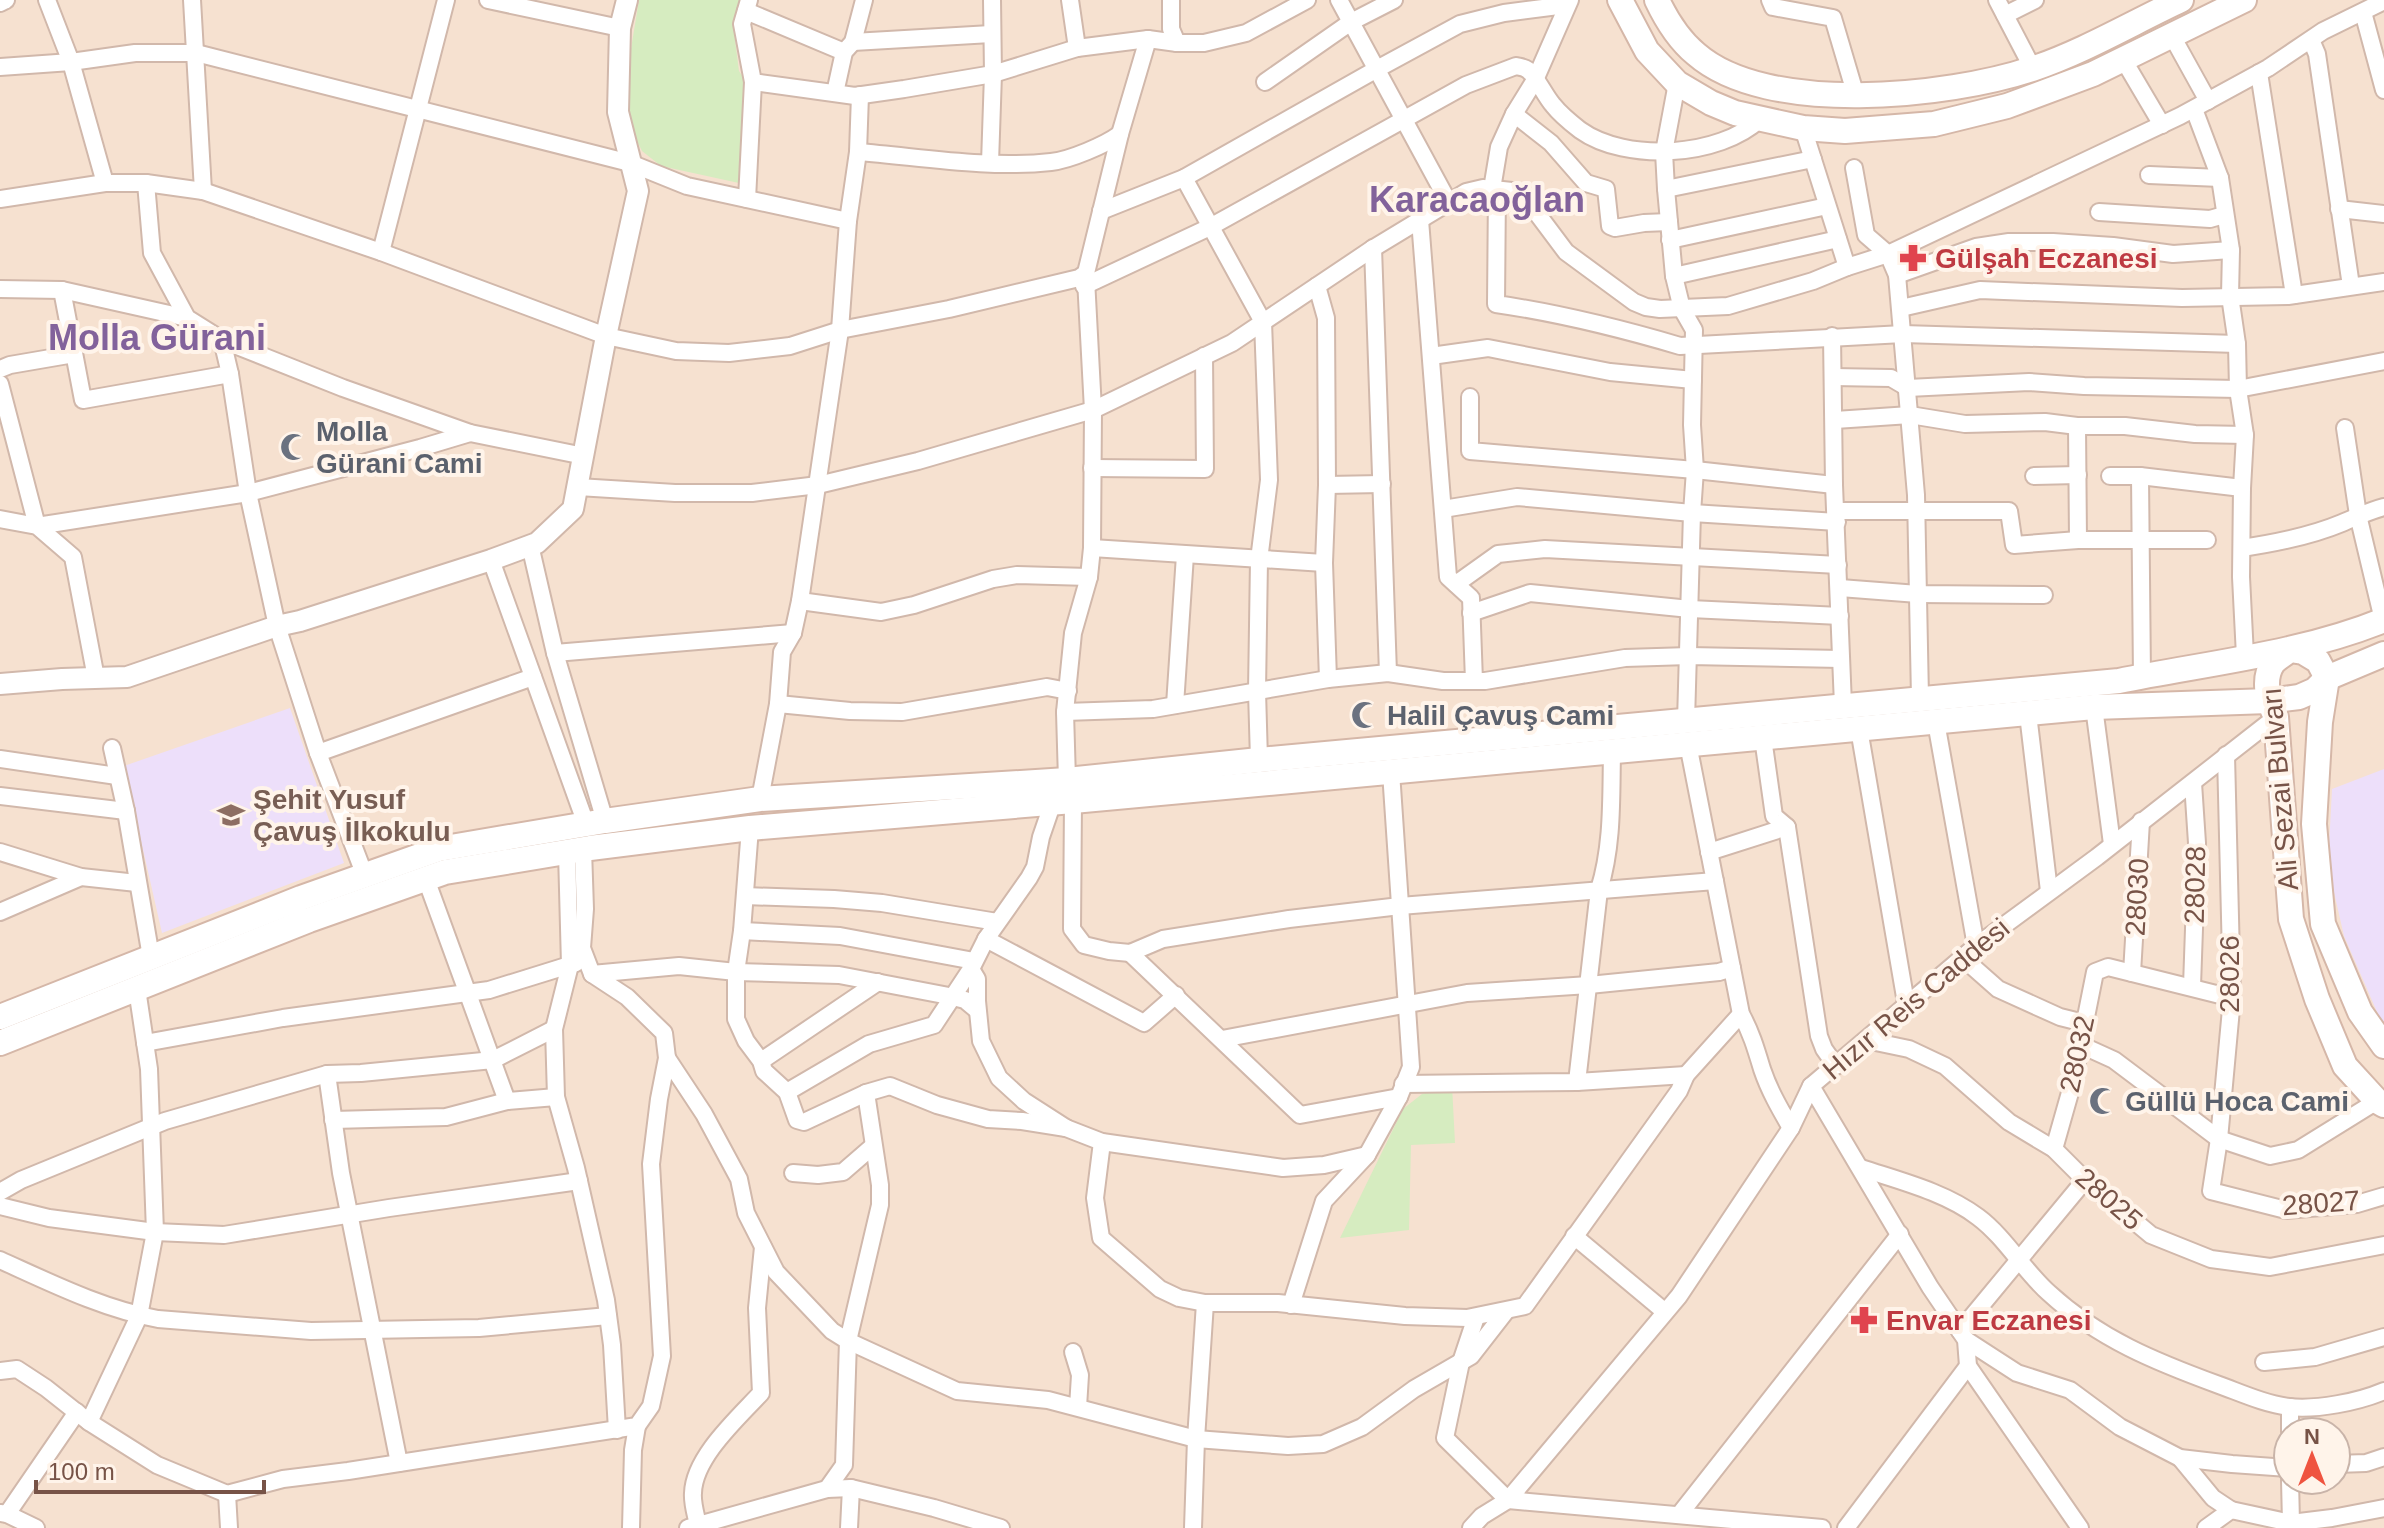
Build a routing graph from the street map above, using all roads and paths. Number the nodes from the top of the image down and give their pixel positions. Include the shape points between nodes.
1 (6, 0) edge
2 (47, 0) edge
3 (192, 0) edge
4 (446, 0) edge
5 (488, 0) edge
6 (627, 0) edge
7 (864, 0) edge
8 (992, 0) edge
9 (1070, 0) edge
10 (1171, 0) edge
11 (1307, 0) edge
12 (1339, 0) edge
13 (1394, 0) edge
14 (1620, 0) edge
15 (1657, 0) edge
16 (1770, 0) edge
17 (2035, 0) edge
18 (2181, 0) edge
19 (2244, 0) edge
20 (2384, 1) edge
21 (1567, 2) edge
22 (0, 3) edge
23 (748, 5) edge
24 (2001, 8) edge
25 (2363, 12) junction
26 (1351, 22) junction
27 (620, 28) junction
28 (991, 34) junction
29 (2172, 36) junction
30 (1148, 39) junction
31 (2311, 40) junction
32 (1177, 43) junction
33 (848, 47) junction
34 (1077, 48) junction
35 (196, 53) junction
36 (2123, 59) junction
37 (71, 62) junction
38 (0, 67) edge
39 (1377, 69) junction
40 (2033, 69) junction
41 (2259, 73) junction
42 (993, 74) junction
43 (1535, 80) junction
44 (753, 82) junction
45 (1265, 82) dead end
46 (1677, 83) junction
47 (2384, 90) edge
48 (835, 93) junction
49 (860, 95) junction
50 (1856, 96) junction
51 (2201, 105) junction
52 (418, 109) junction
53 (1514, 114) junction
54 (1404, 119) junction
55 (1760, 119) junction
56 (2162, 125) junction
57 (1803, 128) junction
58 (1120, 134) junction
59 (858, 152) junction
60 (1664, 152) junction
61 (1813, 159) junction
62 (630, 163) junction
63 (990, 163) junction
64 (1854, 168) dead end
65 (2149, 175) dead end
66 (1184, 178) junction
67 (2220, 178) junction
68 (105, 183) junction
69 (146, 183) junction
70 (1494, 189) junction
71 (1666, 189) junction
72 (203, 191) junction
73 (0, 199) edge
74 (747, 199) junction
75 (1449, 203) junction
76 (1827, 206) junction
77 (2339, 209) junction
78 (1101, 211) junction
79 (2099, 212) dead end
80 (2384, 214) edge
81 (2224, 215) junction
82 (1420, 220) junction
83 (848, 221) junction
84 (1669, 222) junction
85 (1210, 227) junction
86 (1838, 239) junction
87 (1670, 240) junction
88 (1373, 248) junction
89 (2231, 250) junction
90 (381, 252) junction
91 (1888, 254) junction
92 (1847, 267) junction
93 (1897, 275) junction
94 (1674, 276) junction
95 (1085, 280) junction
96 (2384, 282) edge
97 (1317, 286) junction
98 (2351, 286) junction
99 (0, 289) edge
100 (62, 290) junction
101 (2294, 295) junction
102 (2230, 296) junction
103 (1901, 308) junction
104 (1682, 309) junction
105 (187, 318) junction
106 (1263, 322) junction
107 (840, 330) junction
108 (1903, 334) junction
109 (606, 336) junction
110 (1832, 336) junction
111 (222, 340) junction
112 (2237, 344) junction
113 (1694, 345) junction
114 (74, 354) junction
115 (1204, 356) junction
116 (1431, 356) junction
117 (2384, 361) edge
118 (0, 369) edge
119 (230, 374) junction
120 (1833, 377) junction
121 (1693, 380) junction
122 (0, 384) edge
123 (1908, 388) junction
124 (2238, 389) junction
125 (1470, 397) dead end
126 (1093, 410) junction
127 (1910, 415) junction
128 (1835, 420) junction
129 (2077, 426) junction
130 (2345, 428) dead end
131 (470, 433) junction
132 (2245, 435) junction
133 (584, 456) junction
134 (1092, 468) junction
135 (1695, 470) junction
136 (2078, 475) junction
137 (2034, 476) dead end
138 (2110, 476) dead end
139 (2140, 476) junction
140 (1382, 484) junction
141 (818, 485) junction
142 (1327, 485) junction
143 (1834, 485) junction
144 (578, 487) junction
145 (2242, 488) junction
146 (248, 493) junction
147 (2384, 507) edge
148 (1443, 509) junction
149 (1916, 512) junction
150 (1692, 513) junction
151 (2358, 515) junction
152 (1837, 516) junction
153 (0, 519) edge
154 (37, 526) junction
155 (2078, 540) junction
156 (2207, 540) dead end
157 (2141, 542) junction
158 (530, 545) junction
159 (1092, 548) junction
160 (2242, 548) junction
161 (1185, 555) junction
162 (1691, 556) junction
163 (491, 560) junction
164 (1259, 560) junction
165 (1324, 563) junction
166 (1838, 565) junction
167 (1089, 577) junction
168 (1456, 584) junction
169 (1840, 588) junction
170 (1918, 594) junction
171 (2044, 595) dead end
172 (800, 601) junction
173 (1690, 609) junction
174 (1471, 613) junction
175 (1840, 616) junction
176 (2384, 620) edge
177 (277, 626) junction
178 (793, 633) junction
179 (2290, 650) junction
180 (555, 653) junction
181 (2384, 654) edge
182 (1689, 656) junction
183 (2245, 656) junction
184 (1841, 659) junction
185 (1388, 673) junction
186 (533, 677) junction
187 (2142, 677) junction
188 (96, 678) junction
189 (2327, 678) junction
190 (1328, 679) junction
191 (1474, 681) junction
192 (0, 684) edge
193 (1068, 691) junction
194 (1257, 691) junction
195 (1920, 698) junction
196 (778, 704) junction
197 (1175, 705) junction
198 (1843, 705) junction
199 (2094, 707) junction
200 (2272, 709) junction
201 (1065, 712) junction
202 (2028, 714) junction
203 (1936, 722) junction
204 (1859, 729) junction
205 (1687, 733) junction
206 (1763, 738) junction
207 (112, 748) dead end
208 (1612, 752) junction
209 (318, 753) junction
210 (2226, 755) junction
211 (0, 759) edge
212 (1259, 760) junction
213 (1391, 772) junction
214 (117, 776) junction
215 (2193, 783) junction
216 (1064, 794) junction
217 (0, 796) edge
218 (760, 799) junction
219 (126, 811) junction
220 (2141, 821) junction
221 (596, 822) junction
222 (1787, 827) junction
223 (750, 828) junction
224 (2112, 844) junction
225 (575, 850) junction
226 (0, 852) edge
227 (1709, 852) junction
228 (365, 876) junction
229 (81, 877) junction
230 (426, 879) junction
231 (1715, 881) junction
232 (137, 883) junction
233 (1599, 890) junction
234 (2049, 891) junction
235 (745, 896) junction
236 (1400, 906) junction
237 (0, 912) edge
238 (997, 922) junction
239 (742, 931) junction
240 (986, 939) junction
241 (1130, 953) junction
242 (1970, 953) junction
243 (151, 957) junction
244 (973, 965) junction
245 (583, 966) junction
246 (1732, 968) junction
247 (736, 972) junction
248 (2132, 973) junction
249 (878, 982) junction
250 (1588, 985) junction
251 (2192, 986) junction
252 (137, 989) junction
253 (468, 992) junction
254 (1176, 995) junction
255 (953, 998) junction
256 (2232, 998) junction
257 (1407, 1003) junction
258 (1906, 1003) junction
259 (977, 1010) junction
260 (1741, 1014) junction
261 (0, 1017) edge
262 (2084, 1023) junction
263 (554, 1029) junction
264 (1222, 1039) junction
265 (1866, 1040) junction
266 (0, 1043) edge
267 (145, 1043) junction
268 (2081, 1045) junction
269 (2384, 1046) edge
270 (667, 1058) junction
271 (493, 1060) junction
272 (761, 1061) junction
273 (1836, 1066) junction
274 (327, 1074) junction
275 (1686, 1075) junction
276 (1577, 1082) junction
277 (1811, 1086) junction
278 (1401, 1090) junction
279 (787, 1092) junction
280 (866, 1093) junction
281 (556, 1097) junction
282 (507, 1101) junction
283 (2381, 1103) edge
284 (333, 1120) junction
285 (153, 1126) junction
286 (1066, 1128) junction
287 (1791, 1128) junction
288 (2219, 1139) junction
289 (1102, 1142) junction
290 (873, 1146) junction
291 (2054, 1149) junction
292 (1367, 1155) junction
293 (1861, 1168) junction
294 (793, 1173) dead end
295 (2085, 1180) junction
296 (579, 1181) junction
297 (2211, 1191) joint
298 (0, 1192) edge
299 (2384, 1196) edge
300 (0, 1206) edge
301 (348, 1214) junction
302 (155, 1232) junction
303 (1900, 1234) junction
304 (1574, 1236) junction
305 (764, 1245) junction
306 (2384, 1245) edge
307 (0, 1260) edge
308 (2019, 1261) junction
309 (1205, 1303) junction
310 (1291, 1305) junction
311 (1506, 1311) junction
312 (1664, 1311) junction
313 (139, 1316) junction
314 (608, 1316) junction
315 (1476, 1317) junction
316 (372, 1330) junction
317 (1963, 1335) junction
318 (2384, 1337) edge
319 (848, 1341) junction
320 (1073, 1352) dead end
321 (1461, 1362) junction
322 (2264, 1362) dead end
323 (1968, 1366) junction
324 (0, 1371) edge
325 (2384, 1391) edge
326 (1078, 1407) junction
327 (2290, 1407) junction
328 (2290, 1416) edge
329 (83, 1417) junction
330 (637, 1426) junction
331 (617, 1430) junction
332 (1196, 1439) junction
333 (2384, 1457) edge
334 (2180, 1458) junction
335 (399, 1463) junction
336 (2352, 1463) edge
337 (2272, 1467) edge
338 (851, 1488) junction
339 (827, 1489) junction
340 (227, 1494) junction
341 (2290, 1496) edge
342 (1508, 1500) junction
343 (2384, 1508) edge
344 (2231, 1510) junction
345 (3, 1514) edge
346 (1679, 1515) junction
347 (2071, 1524) edge
348 (2290, 1525) edge
349 (693, 1526) edge
350 (36, 1528) edge
351 (229, 1528) edge
352 (631, 1528) edge
353 (849, 1528) edge
354 (1001, 1528) edge
355 (1193, 1528) edge
356 (1471, 1528) edge
357 (1822, 1528) edge
358 (1846, 1528) edge
359 (2206, 1528) edge

1 - 22 street
2 - 37 street
3 - 35 street
4 - 52 street
5 - 27 street
6 - 27 street
7 - 33 street
8 - 28 street
9 - 34 street
10 - 32 street via 1171,29
11 - 32 street via 1246,33
12 - 26 street
13 - 26 street
14 - 46 main road via 1647,51
15 - 50 main road via 1696,54 1727,73 1766,86
16 - 50 street via 1773,7 1833,18
17 - 24 street
18 - 40 main road
19 - 29 main road
20 - 25 street
21 - 39 street via 1460,24
21 - 43 street
23 - 33 street
23 - 44 street via 742,24
24 - 40 street
25 - 31 street
25 - 47 street
26 - 39 street
26 - 45 street
27 - 62 street via 618,112
28 - 33 street
28 - 42 street
29 - 36 main road
29 - 51 street
30 - 32 street
30 - 34 street
30 - 58 street
31 - 41 street
31 - 77 street
33 - 48 street
34 - 42 street
35 - 37 street via 135,53
35 - 52 street
35 - 72 street
36 - 56 street
36 - 57 main road via 2007,106 1934,124 1845,131
37 - 38 street
37 - 68 street
39 - 54 street
39 - 66 street
40 - 50 main road via 1953,88
41 - 51 street
41 - 101 street
42 - 49 street
42 - 63 street
43 - 53 street
43 - 54 street via 1516,66 1466,85
43 - 60 street via 1553,106 1600,142
44 - 48 street
44 - 74 street
46 - 55 main road via 1711,103
46 - 60 street
48 - 49 street
49 - 59 street
51 - 56 street
51 - 67 street
52 - 62 street
52 - 90 street
53 - 70 street via 1499,147
53 - 84 street via 1551,143 1586,183 1606,189 1610,226
54 - 75 street
54 - 85 street
55 - 57 main road
55 - 60 street via 1748,130 1708,144
56 - 91 street
57 - 61 street
58 - 63 street via 1054,162
58 - 78 street
59 - 63 street
59 - 83 street
60 - 71 street
61 - 71 street
61 - 76 street
62 - 74 street via 687,186
62 - 109 street via 638,191
64 - 91 street via 1866,235
65 - 67 street
66 - 78 street
66 - 85 street
67 - 81 street
68 - 69 street
68 - 73 street
69 - 72 street
69 - 105 street via 152,253
70 - 75 street via 1466,192
70 - 104 street via 1512,191 1533,208 1566,252 1634,302
70 - 113 street via 1496,304
71 - 84 street
72 - 90 street
74 - 83 street
75 - 82 street
76 - 86 street
76 - 87 street
77 - 80 street
77 - 98 street
78 - 95 street
79 - 81 street via 2210,219
81 - 89 street
82 - 88 street
82 - 116 street
83 - 107 street
84 - 87 street
85 - 95 street
85 - 106 street
86 - 92 street
86 - 94 street
87 - 94 street
88 - 97 street
88 - 140 street
89 - 93 street via 2173,254 2009,242 1976,247
89 - 102 street
90 - 109 street
91 - 92 street
91 - 93 street
92 - 104 street via 1728,306
93 - 103 street
94 - 104 street
95 - 107 street
95 - 126 street
96 - 98 street
97 - 106 street
97 - 142 street via 1326,318
98 - 101 street
99 - 100 street
100 - 105 street
100 - 114 street
101 - 102 street
102 - 103 street via 1980,290
102 - 112 street
103 - 108 street
104 - 113 street via 1694,330
105 - 111 street
106 - 115 street
106 - 164 street via 1269,480
107 - 109 street via 790,346 729,353 676,351
107 - 141 street
108 - 110 street
108 - 112 street
108 - 123 street
109 - 133 street
110 - 113 street
110 - 120 street
111 - 119 street
111 - 131 street
112 - 124 street
113 - 121 street
114 - 118 street
114 - 119 street via 83,400
115 - 126 street
115 - 134 street via 1205,469
116 - 121 street via 1488,348 1610,372
116 - 148 street
117 - 124 street
119 - 146 street
120 - 123 street via 1891,378
120 - 128 street
121 - 135 street
122 - 154 street
123 - 124 street via 2029,382
123 - 127 street
124 - 132 street
125 - 135 street via 1470,451
126 - 134 street
126 - 141 street
127 - 128 street
127 - 129 street via 1965,424
127 - 149 street
128 - 143 street
129 - 132 street
129 - 136 street
130 - 151 street
131 - 133 street
131 - 146 street
132 - 145 street
133 - 144 street
134 - 159 street
135 - 143 street
135 - 150 street
136 - 137 street
136 - 155 street
138 - 139 street
139 - 145 street
139 - 157 street
140 - 142 street
140 - 185 street
141 - 144 street via 752,493
141 - 172 street
142 - 165 street
143 - 152 street
144 - 158 street via 573,509
145 - 160 street
146 - 154 street
146 - 177 street
147 - 151 street
148 - 150 street via 1517,497
148 - 168 street via 1448,577
149 - 152 street
149 - 155 street via 2009,511 2014,545
149 - 170 street
150 - 152 street
150 - 162 street
151 - 160 street via 2279,542
151 - 176 street
152 - 166 street
153 - 154 street
154 - 188 street via 73,557
155 - 157 street
156 - 157 street
157 - 187 street
158 - 163 street
158 - 180 street
159 - 161 street
159 - 167 street
160 - 183 street
161 - 164 street
161 - 197 street
162 - 166 street
162 - 168 street via 1545,549 1498,554
162 - 173 street
163 - 177 street
163 - 186 street
164 - 165 street
164 - 194 street
165 - 190 street
166 - 169 street
167 - 172 street via 1005,577 881,612
167 - 193 street via 1073,633
168 - 174 street via 1471,598
169 - 170 street
169 - 175 street
170 - 171 street
170 - 195 street
172 - 178 street
173 - 174 street via 1530,593
173 - 175 street
173 - 182 street
174 - 191 street
175 - 184 street
176 - 179 main road
177 - 188 street via 127,677
177 - 209 street
178 - 180 street
178 - 196 street via 782,652
179 - 183 main road
179 - 189 main road, Ali Sezai Bulvarı via 2318,661
179 - 200 main road, Ali Sezai Bulvarı via 2274,662 2267,682
180 - 221 street
181 - 189 main road
182 - 184 street
182 - 191 street via 1625,658
182 - 205 street
183 - 187 main road
184 - 198 street
185 - 190 street
185 - 191 street
186 - 209 street
186 - 221 street
187 - 195 main road
188 - 192 street
189 - 200 main road via 2315,690
189 - 269 main road, Ali Sezai Bulvarı via 2314,824 2323,924 2360,1012
190 - 194 street
193 - 196 street via 1047,687 902,712
193 - 201 street
194 - 197 street
194 - 212 street
195 - 198 main road
196 - 218 street
197 - 201 street
198 - 205 main road
199 - 200 main road
199 - 202 main road
199 - 224 street
200 - 210 street, Hızır Reis Caddesi
200 - 283 main road, Ali Sezai Bulvarı via 2291,919 2345,1066
201 - 216 street
202 - 203 main road
202 - 234 street
203 - 204 main road
203 - 242 street
204 - 206 main road
204 - 258 street
205 - 206 main road
205 - 208 main road
205 - 212 main road
205 - 227 street
206 - 222 street via 1774,816
207 - 214 street
208 - 213 main road
208 - 233 street via 1610,834
209 - 228 street
210 - 215 street, Hızır Reis Caddesi
210 - 256 street, 28026
211 - 214 street
212 - 216 main road
213 - 216 main road
213 - 236 street
214 - 219 street
215 - 220 street, Hızır Reis Caddesi
215 - 251 street, 28028 via 2197,843
216 - 218 main road
216 - 223 main road
216 - 238 street via 1041,837 1035,867
216 - 241 street via 1072,929 1084,945
217 - 219 street
218 - 221 main road
219 - 232 street
220 - 224 street, Hızır Reis Caddesi
220 - 248 street, 28030
221 - 228 main road via 439,849
222 - 227 street
222 - 273 street via 1819,1036
223 - 225 main road
223 - 235 street
224 - 234 street, Hızır Reis Caddesi
225 - 230 main road
225 - 245 street
226 - 229 street
227 - 231 street
228 - 243 main road
229 - 232 street
229 - 237 street
230 - 252 main road
230 - 253 street
231 - 233 street
231 - 246 street
232 - 243 street
233 - 236 street
233 - 250 street
234 - 242 street, Hızır Reis Caddesi
235 - 238 street via 882,903
235 - 239 street
236 - 241 street via 1163,939
236 - 257 street
238 - 240 street
239 - 244 street via 840,936
239 - 247 street
240 - 244 street
240 - 254 street via 1144,1023
241 - 254 street
242 - 258 street, Hızır Reis Caddesi
242 - 262 street via 1979,975 1998,989
243 - 261 main road
244 - 255 street
244 - 259 street
245 - 247 street
245 - 253 street
245 - 263 street
245 - 270 street via 627,997 664,1033
246 - 250 street
246 - 260 street
247 - 249 street via 839,975
247 - 272 street via 736,1019
248 - 251 street
248 - 262 street, 28032 via 2108,967 2095,972
249 - 255 street
249 - 272 street
250 - 257 street via 1467,993
250 - 276 street
251 - 256 street
252 - 266 main road
252 - 267 street
253 - 267 street
253 - 271 street
254 - 264 street
255 - 259 street
255 - 279 street via 934,1025 869,1044
256 - 288 street, 28026
257 - 264 street
257 - 278 street via 1411,1067
258 - 265 street, Hızır Reis Caddesi
259 - 286 street via 981,1041 999,1078
260 - 275 street
260 - 287 street
262 - 268 street, 28032
263 - 271 street
263 - 281 street
264 - 278 street via 1300,1115
265 - 273 street, Hızır Reis Caddesi
265 - 291 street, 28025 via 1909,1049 1945,1066 2009,1122
267 - 285 street
268 - 288 street via 2114,1060
268 - 291 street, 28032
270 - 305 street via 739,1179 746,1213
270 - 330 street via 651,1164 662,1356 651,1406
271 - 274 street
271 - 282 street
272 - 279 street via 764,1071
273 - 277 street, Hızır Reis Caddesi
274 - 284 street
274 - 285 street
275 - 276 street
275 - 304 street
276 - 278 street
277 - 287 street, Hızır Reis Caddesi
277 - 293 street
278 - 292 street
279 - 280 street via 797,1120 804,1122
280 - 286 street via 890,1086 988,1119
280 - 290 street
281 - 282 street
281 - 296 street
282 - 284 street via 446,1117
283 - 288 street via 2298,1150 2270,1156
284 - 301 street
285 - 298 street
285 - 302 street
286 - 289 street
287 - 312 street, Hızır Reis Caddesi
288 - 297 street, 28026
289 - 292 street via 1283,1168
289 - 309 street via 1095,1198 1101,1238 1160,1289
290 - 294 street via 843,1172
290 - 319 street via 880,1205
291 - 295 street, 28025
292 - 310 street via 1324,1201
293 - 303 street
293 - 308 street via 1958,1204 1981,1219
295 - 306 street, 28025 via 2151,1235 2211,1259 2270,1267
295 - 308 street
296 - 301 street
296 - 314 street
297 - 299 street, 28027 via 2286,1210 2357,1204
300 - 302 street
301 - 302 street via 224,1235
301 - 316 street
302 - 313 street
303 - 317 street
303 - 346 street
304 - 311 street via 1525,1306
304 - 312 street
305 - 319 street via 776,1272
305 - 349 street via 757,1308 761,1393 701,1466 693,1492
307 - 313 street
308 - 317 street
308 - 327 street via 2093,1329 2130,1349
309 - 310 street
309 - 332 street
310 - 315 street
311 - 315 street
311 - 321 street
312 - 342 street, Hızır Reis Caddesi
313 - 316 street via 311,1331
313 - 329 street
314 - 316 street via 479,1328
314 - 331 street
315 - 321 street
316 - 335 street
317 - 323 street
317 - 334 street via 2017,1373 2070,1390 2120,1427
318 - 322 street via 2315,1357
319 - 326 street via 957,1391
319 - 339 street via 844,1465
320 - 326 street via 1080,1375
321 - 332 street via 1362,1427 1323,1444
321 - 342 street via 1445,1438
323 - 347 street
323 - 358 street
324 - 329 street via 17,1369
325 - 327 street via 2362,1400
326 - 332 street
327 - 328 street
329 - 340 street via 157,1465
329 - 345 street
330 - 331 street
330 - 352 street
331 - 335 street
332 - 355 street
333 - 336 street
334 - 337 street
334 - 344 street via 2213,1498
335 - 340 street via 283,1479
338 - 339 street
338 - 353 street
338 - 354 street
339 - 349 street
340 - 351 street
341 - 348 street
342 - 346 street
342 - 356 street, Hızır Reis Caddesi
343 - 348 street
344 - 348 street
344 - 359 street
345 - 350 street
346 - 357 street

